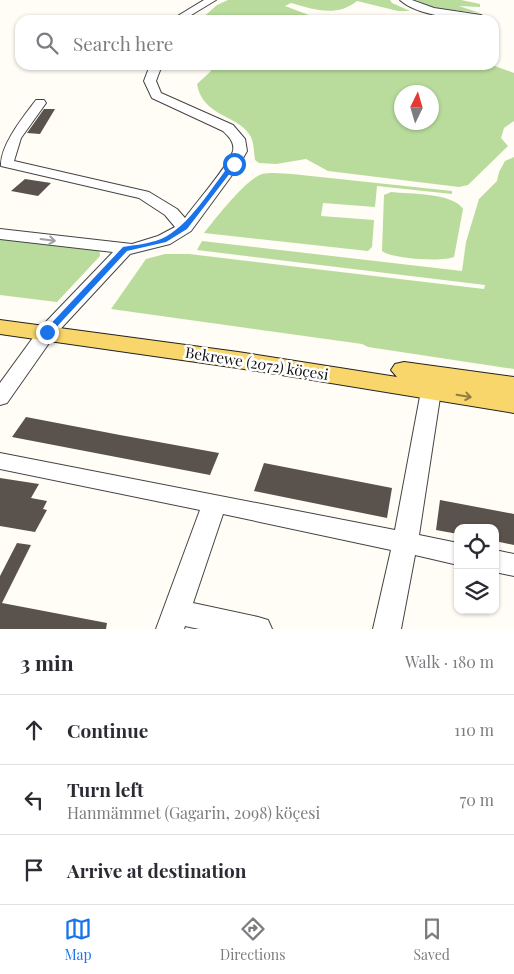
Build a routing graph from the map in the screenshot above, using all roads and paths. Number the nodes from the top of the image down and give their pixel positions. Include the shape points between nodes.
1 (211, 0) edge
2 (405, 0) edge
3 (185, 15) edge
4 (460, 15) edge
5 (154, 70) edge
6 (40, 103) dead end
7 (185, 228) junction
8 (0, 234) edge
9 (125, 249) junction
10 (0, 314) edge
11 (52, 326) junction
12 (0, 327) edge
13 (514, 386) edge
14 (431, 391) junction
15 (0, 398) edge
16 (514, 404) edge
17 (0, 461) edge
18 (215, 503) junction
19 (405, 543) junction
20 (454, 553) edge
21 (499, 562) edge
22 (514, 565) edge
23 (173, 621) edge
24 (258, 629) edge
25 (387, 629) edge

1 - 3 street
2 - 4 street
5 - 7 street via 150,81 156,95 228,128 240,145 234,164
6 - 7 lane via 14,138 6,163 144,195 171,212
7 - 9 street via 164,240
8 -> 9 street
9 - 11 street
10 - 11 main road, Bekrewe (2072) köçesi
11 - 12 main road, Bekrewe (2072) köçesi
11 - 13 main road, Bekrewe (2072) köçesi
11 - 14 main road, Bekrewe (2072) köçesi
11 - 15 street
14 -> 16 main road, Bekrewe (2072) köçesi
14 - 19 street
17 - 18 street
18 - 19 street
18 - 23 street
19 - 20 street
19 - 25 street
21 - 22 lane
23 - 24 street

